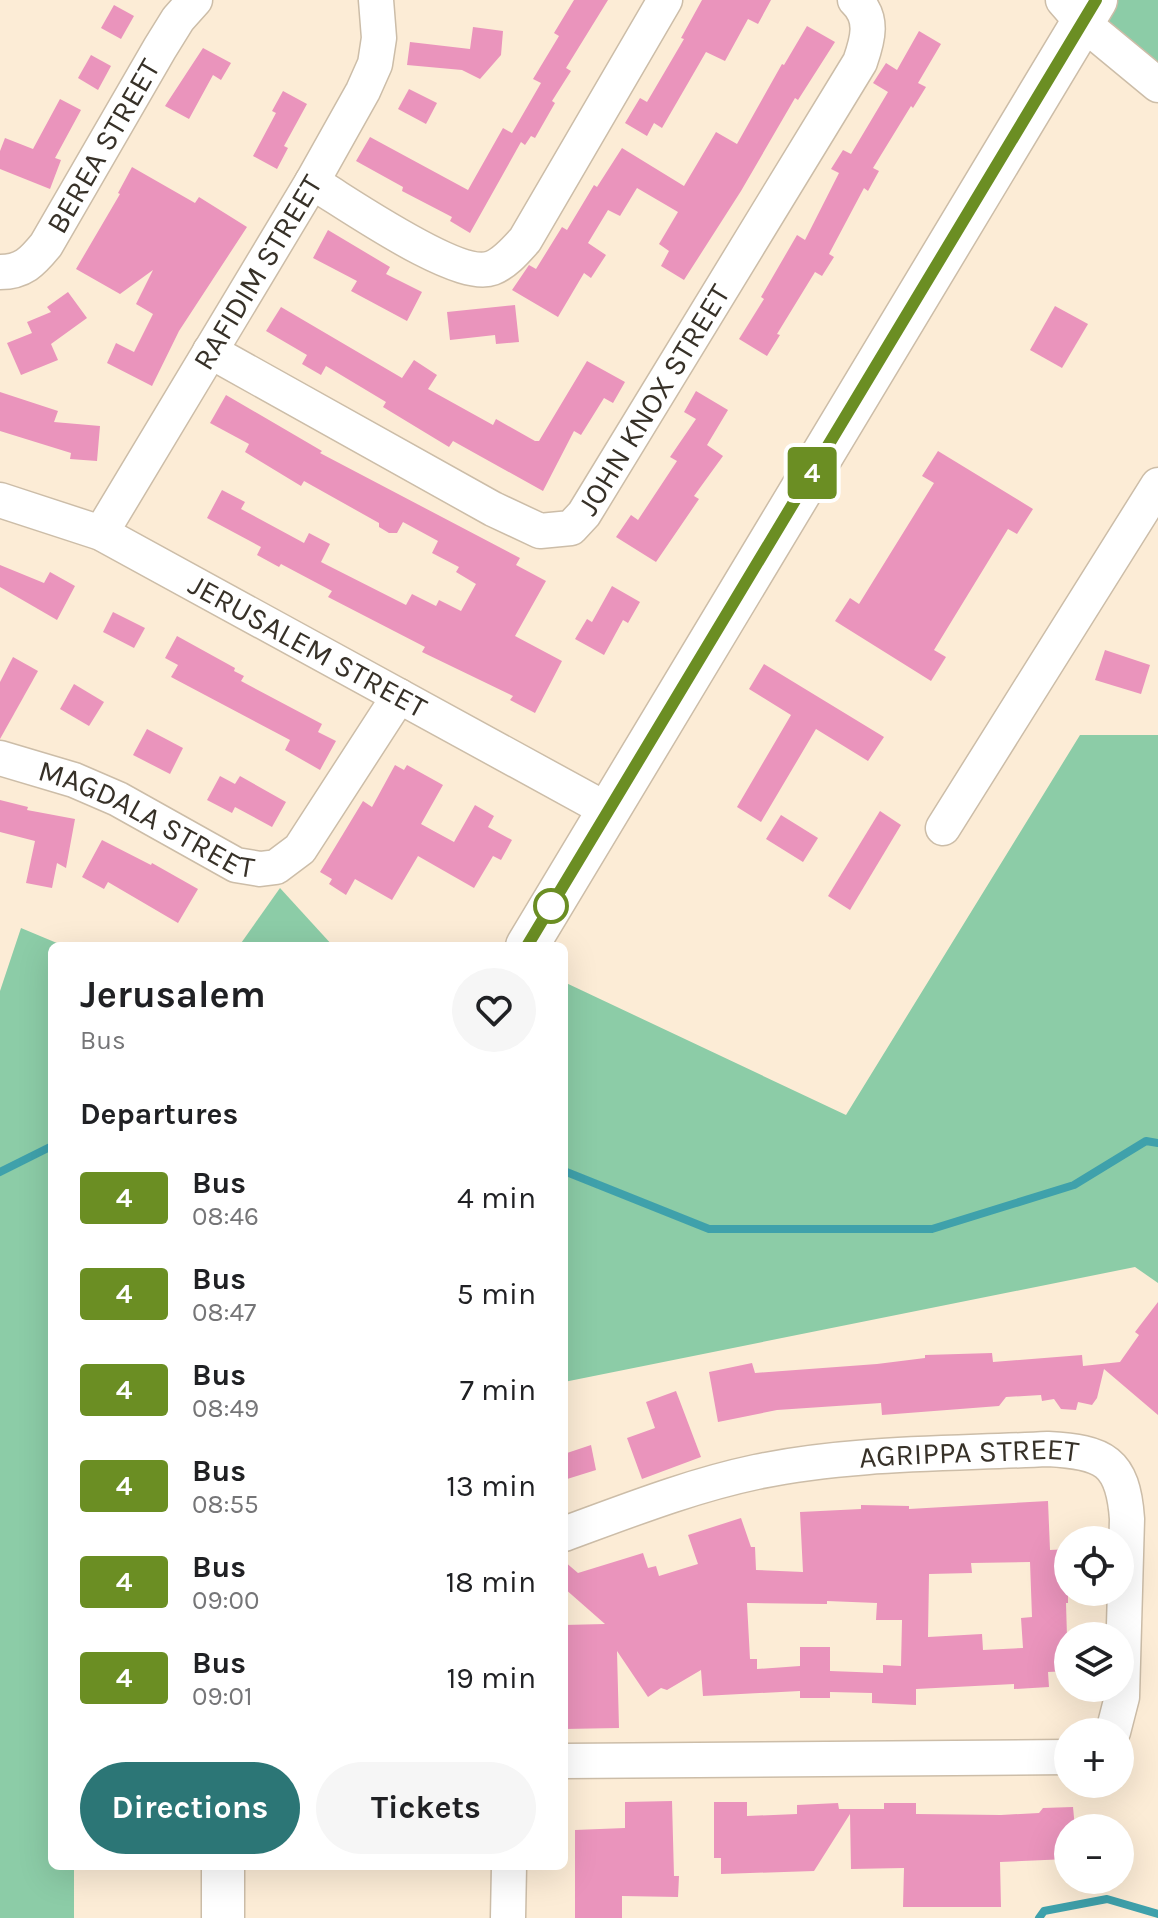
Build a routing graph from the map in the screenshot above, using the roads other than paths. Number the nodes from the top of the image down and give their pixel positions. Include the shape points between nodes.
1 (195, 0) edge
2 (376, 0) edge
3 (665, 0) edge
4 (855, 0) edge
5 (1081, 8) edge
6 (1158, 85) edge
7 (312, 182) junction
8 (0, 272) edge
9 (210, 351) junction
10 (1158, 485) edge
11 (0, 500) edge
12 (101, 533) junction
13 (399, 696) junction
14 (0, 758) edge
15 (609, 811) junction
16 (943, 828) dead end
17 (529, 942) edge
18 (568, 1533) edge
19 (1117, 1718) edge
20 (1054, 1757) edge
21 (568, 1761) edge
22 (223, 1870) edge
23 (509, 1870) edge
24 (223, 1918) edge
25 (508, 1918) edge

1 - 8 street, BEREA STREET via 160,48 46,245 19,271
2 - 7 street, RAFIDIM STREET via 375,64
3 - 7 street via 525,240 492,268 471,270 442,260
4 - 9 street, JOHN KNOX STREET via 869,24 860,62 571,528 540,531 493,509
5 - 6 street
5 - 15 main road
7 - 9 street, RAFIDIM STREET
9 - 12 street, RAFIDIM STREET
10 - 16 street
11 - 12 street, JERUSALEM STREET
12 - 13 street, JERUSALEM STREET
13 - 14 street, MAGDALA STREET via 300,849 276,867 236,865 118,799
13 - 15 street, JERUSALEM STREET
15 - 17 main road
18 - 19 street, AGRIPPA STREET via 714,1482 809,1464 1048,1449 1101,1458 1118,1474 1127,1519 1122,1697
20 - 21 street
22 - 24 main road
23 - 25 street

